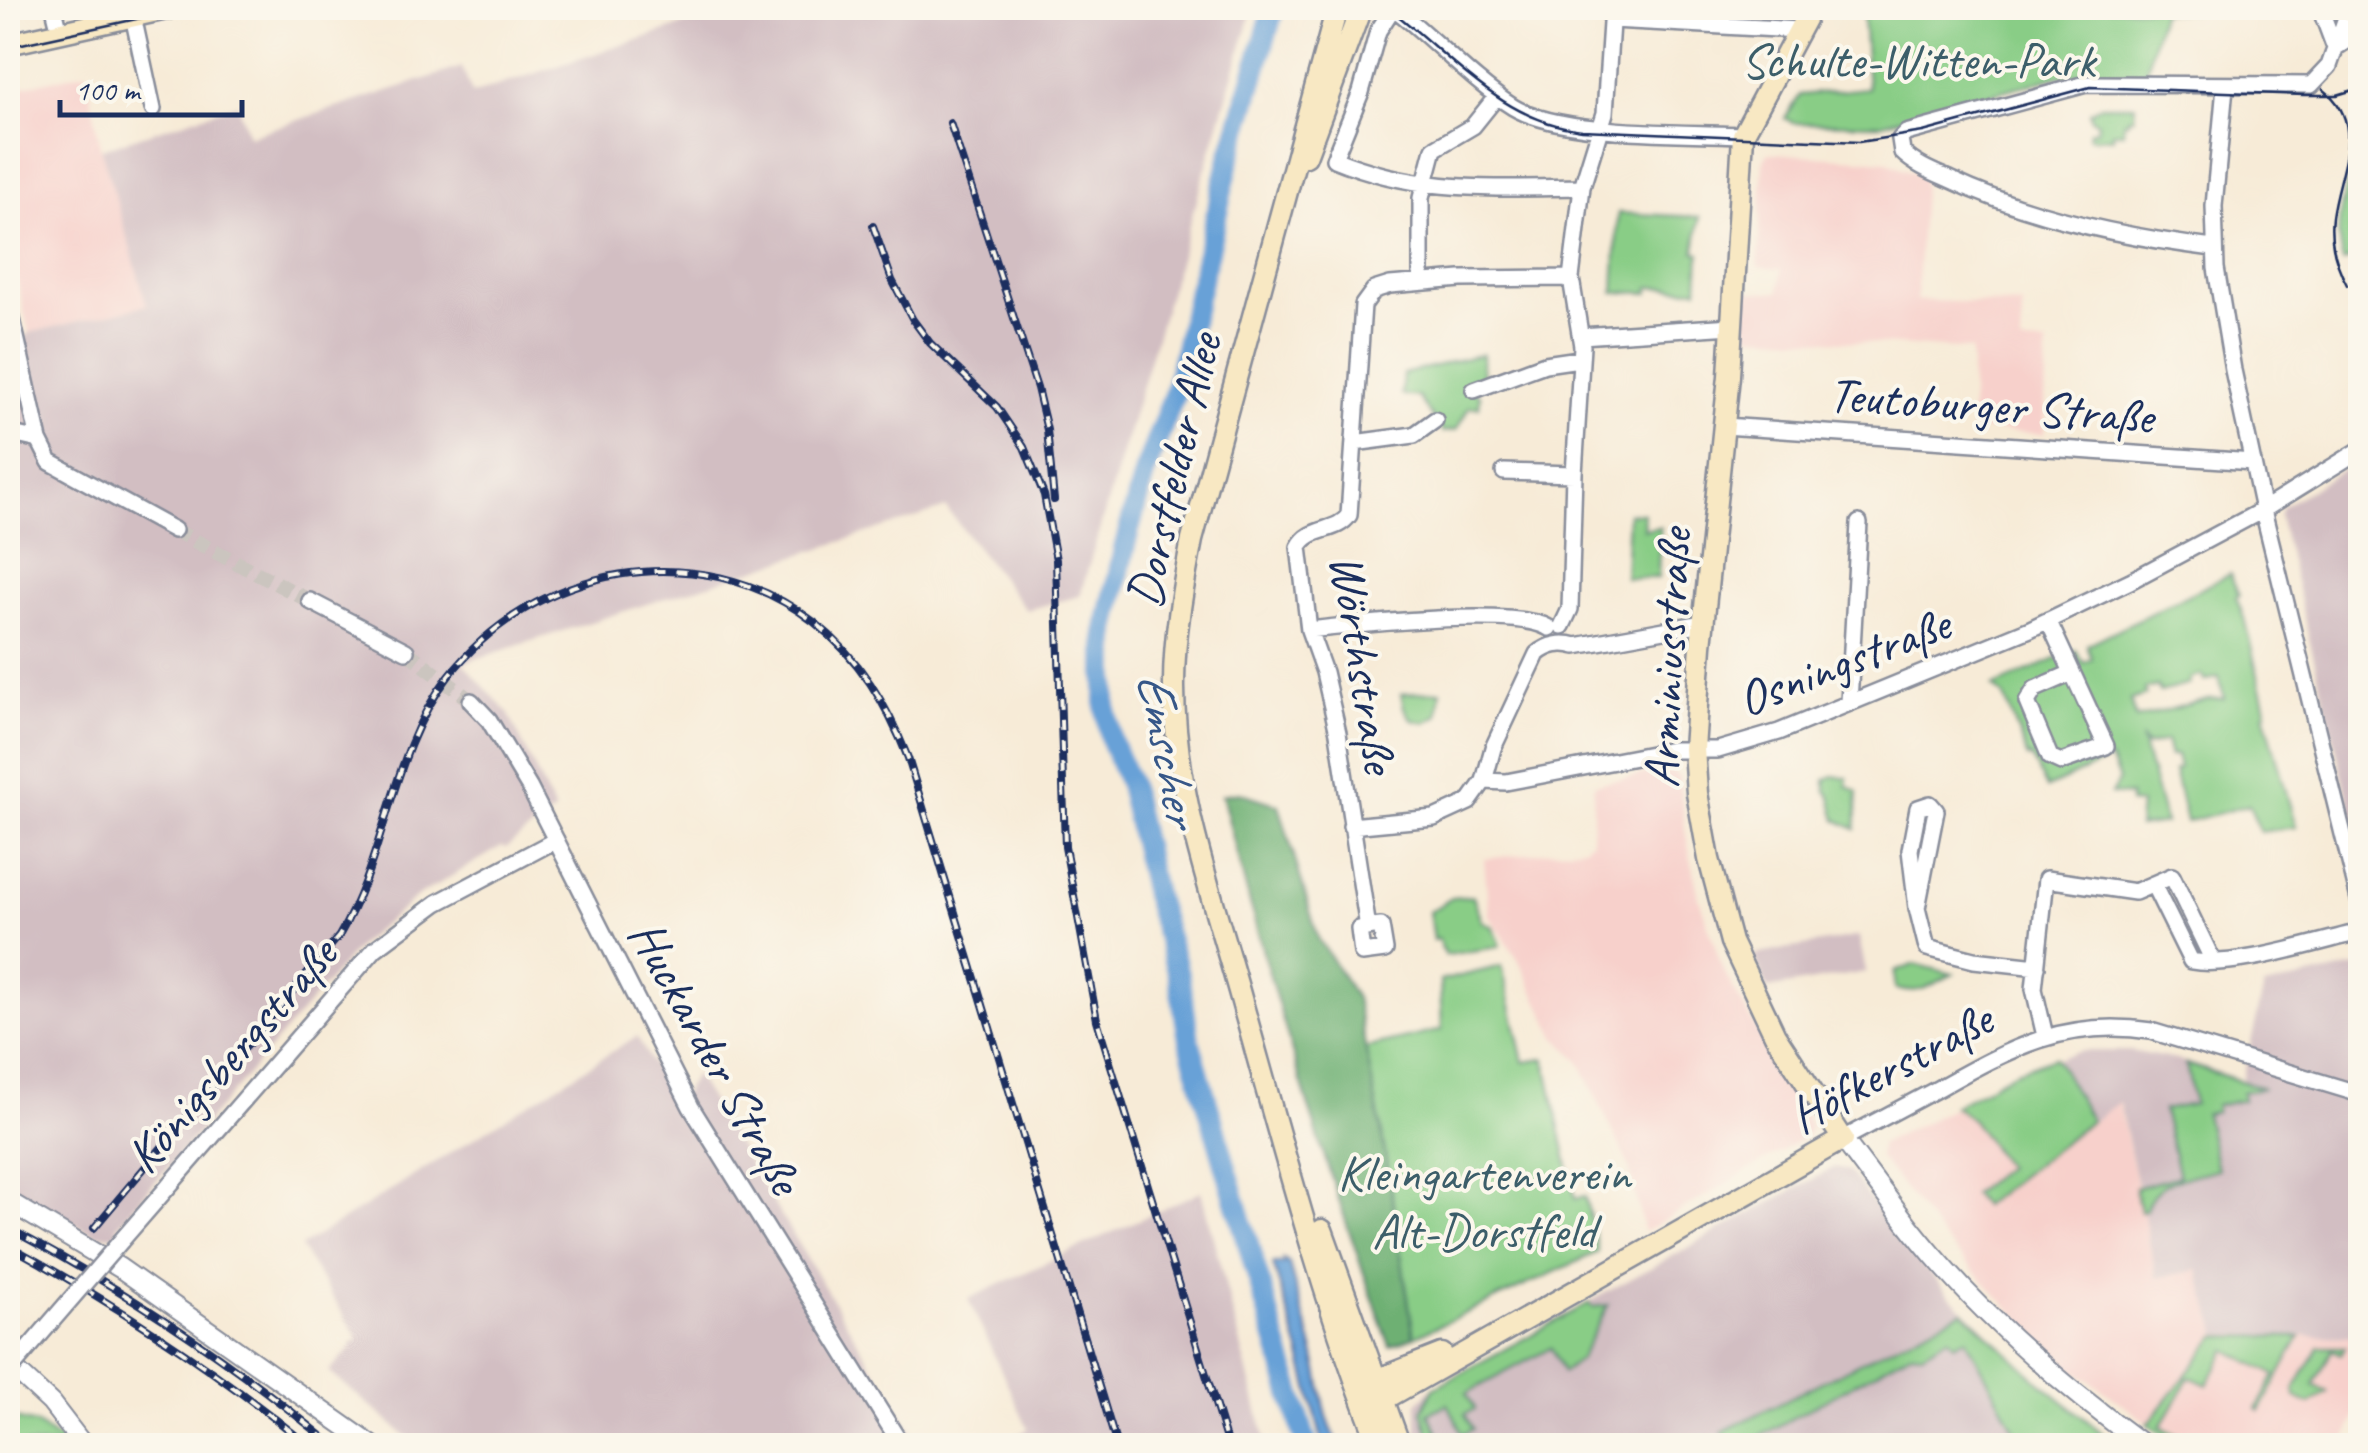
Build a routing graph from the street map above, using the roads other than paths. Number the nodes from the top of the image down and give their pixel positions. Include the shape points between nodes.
1 (54, 8) edge
2 (171, 8) edge
3 (1338, 8) edge
4 (1361, 8) edge
5 (1393, 8) edge
6 (1811, 8) edge
7 (2320, 8) edge
8 (2352, 10) edge
9 (1612, 14) edge
10 (133, 16) junction
11 (1798, 30) junction
12 (60, 32) junction
13 (2360, 32) edge
14 (8, 44) edge
15 (2336, 48) junction
16 (2225, 87) junction
17 (1497, 96) junction
18 (153, 109) dead end
19 (1600, 128) junction
20 (1743, 135) junction
21 (1424, 185) junction
22 (1582, 186) junction
23 (1280, 218) junction
24 (2213, 248) junction
25 (1571, 278) junction
26 (1421, 282) junction
27 (9, 312) edge
28 (1732, 326) junction
29 (1582, 336) junction
30 (1579, 358) junction
31 (1474, 390) dead end
32 (1435, 420) dead end
33 (1724, 426) junction
34 (8, 433) edge
35 (39, 440) junction
36 (1354, 443) junction
37 (2360, 450) edge
38 (2253, 462) junction
39 (1504, 472) dead end
40 (1574, 474) junction
41 (2264, 510) junction
42 (1859, 523) dead end
43 (174, 530) tunnel mouth
44 (310, 600) tunnel mouth
45 (2048, 620) junction
46 (1704, 622) junction
47 (1309, 630) junction
48 (1557, 635) junction
49 (406, 652) tunnel mouth
50 (2072, 673) junction
51 (470, 702) tunnel mouth
52 (1849, 702) junction
53 (1694, 750) junction
54 (1484, 781) junction
55 (1351, 826) junction
56 (556, 840) junction
57 (2360, 903) edge
58 (1918, 908) junction
59 (1368, 928) dead end
60 (2360, 932) edge
61 (2037, 967) junction
62 (2045, 1036) junction
63 (2360, 1094) edge
64 (1843, 1139) junction
65 (8, 1201) edge
66 (8, 1364) edge
67 (8, 1372) edge
68 (1374, 1392) junction
69 (84, 1446) edge
70 (373, 1446) edge
71 (902, 1446) edge
72 (1380, 1446) edge
73 (1400, 1446) edge
74 (2146, 1446) edge

1 - 12 street
2 - 10 main road
3 - 23 main road, Dorstfelder Allee
4 - 23 main road, Dorstfelder Allee
5 - 17 street
5 - 21 street via 1378,31 1334,158
6 - 11 main road
7 - 15 street
8 - 15 street
9 - 11 street
9 - 19 street
10 - 12 main road
10 - 18 street
11 - 20 main road
12 - 14 main road
13 - 15 street
15 - 16 street via 2324,75 2311,85
16 - 24 street
16 - 24 street via 2076,85 1900,139 1907,157 2006,204
17 - 19 street via 1551,122
17 - 21 street via 1472,126 1435,146
19 - 20 street
19 - 22 street
20 - 28 main road, Arminiusstraße
21 - 22 street
21 - 26 street
22 - 25 street
23 - 68 main road, Dorstfelder Allee via 1178,610 1179,750 1268,1094
24 - 38 street
25 - 26 street, Wörthstraße
25 - 29 street
26 - 36 street, Wörthstraße via 1376,288 1363,304
27 - 35 street
28 - 29 street
28 - 33 main road, Arminiusstraße
29 - 30 street
30 - 31 street
30 - 40 street
32 - 36 street via 1414,435
33 - 38 street, Teutoburger Straße
33 - 46 main road, Arminiusstraße
34 - 35 street
35 - 43 street via 60,470
36 - 47 street, Wörthstraße via 1348,518 1300,544
37 - 41 street, Osningstraße
38 - 41 street
39 - 40 street
40 - 48 street via 1570,609
41 - 45 street, Osningstraße
41 - 57 street
42 - 52 street
44 - 49 street
45 - 50 street
45 - 52 street, Osningstraße
46 - 48 street via 1576,646
46 - 53 main road, Arminiusstraße
47 - 48 street via 1465,619 1531,621
47 - 55 street, Wörthstraße via 1338,732
48 - 54 street via 1537,654
50 - 50 street via 2106,746 2061,762 2050,757 2027,702 2035,689
51 - 56 street, Huckarder Straße via 507,748
52 - 53 street, Osningstraße via 1751,741
53 - 54 street, Osningstraße
53 - 64 main road, Arminiusstraße via 1709,859 1732,942 1775,1034
54 - 55 street via 1469,802 1434,818
55 - 59 street, Wörthstraße
56 - 67 street, Königsbergstraße, bridge via 437,902 375,949
56 - 71 street, Huckarder Straße via 691,1107
58 - 58 street via 1936,811 1930,804 1918,808 1910,850
58 - 61 street via 1927,948
60 - 61 street via 2214,962 2172,876 2135,892 2046,879
61 - 62 street via 2036,1006
62 - 63 street, Höfkerstraße via 2075,1029 2150,1031
62 - 64 street, Höfkerstraße
64 - 68 main road, Höfkerstraße via 1493,1335 1475,1338
64 - 74 street, Arminiusstraße via 1970,1296 2056,1376
65 - 70 street via 120,1268
66 - 69 street via 51,1403
68 - 72 main road, Dorstfelder Allee
68 - 73 main road, Dorstfelder Allee

